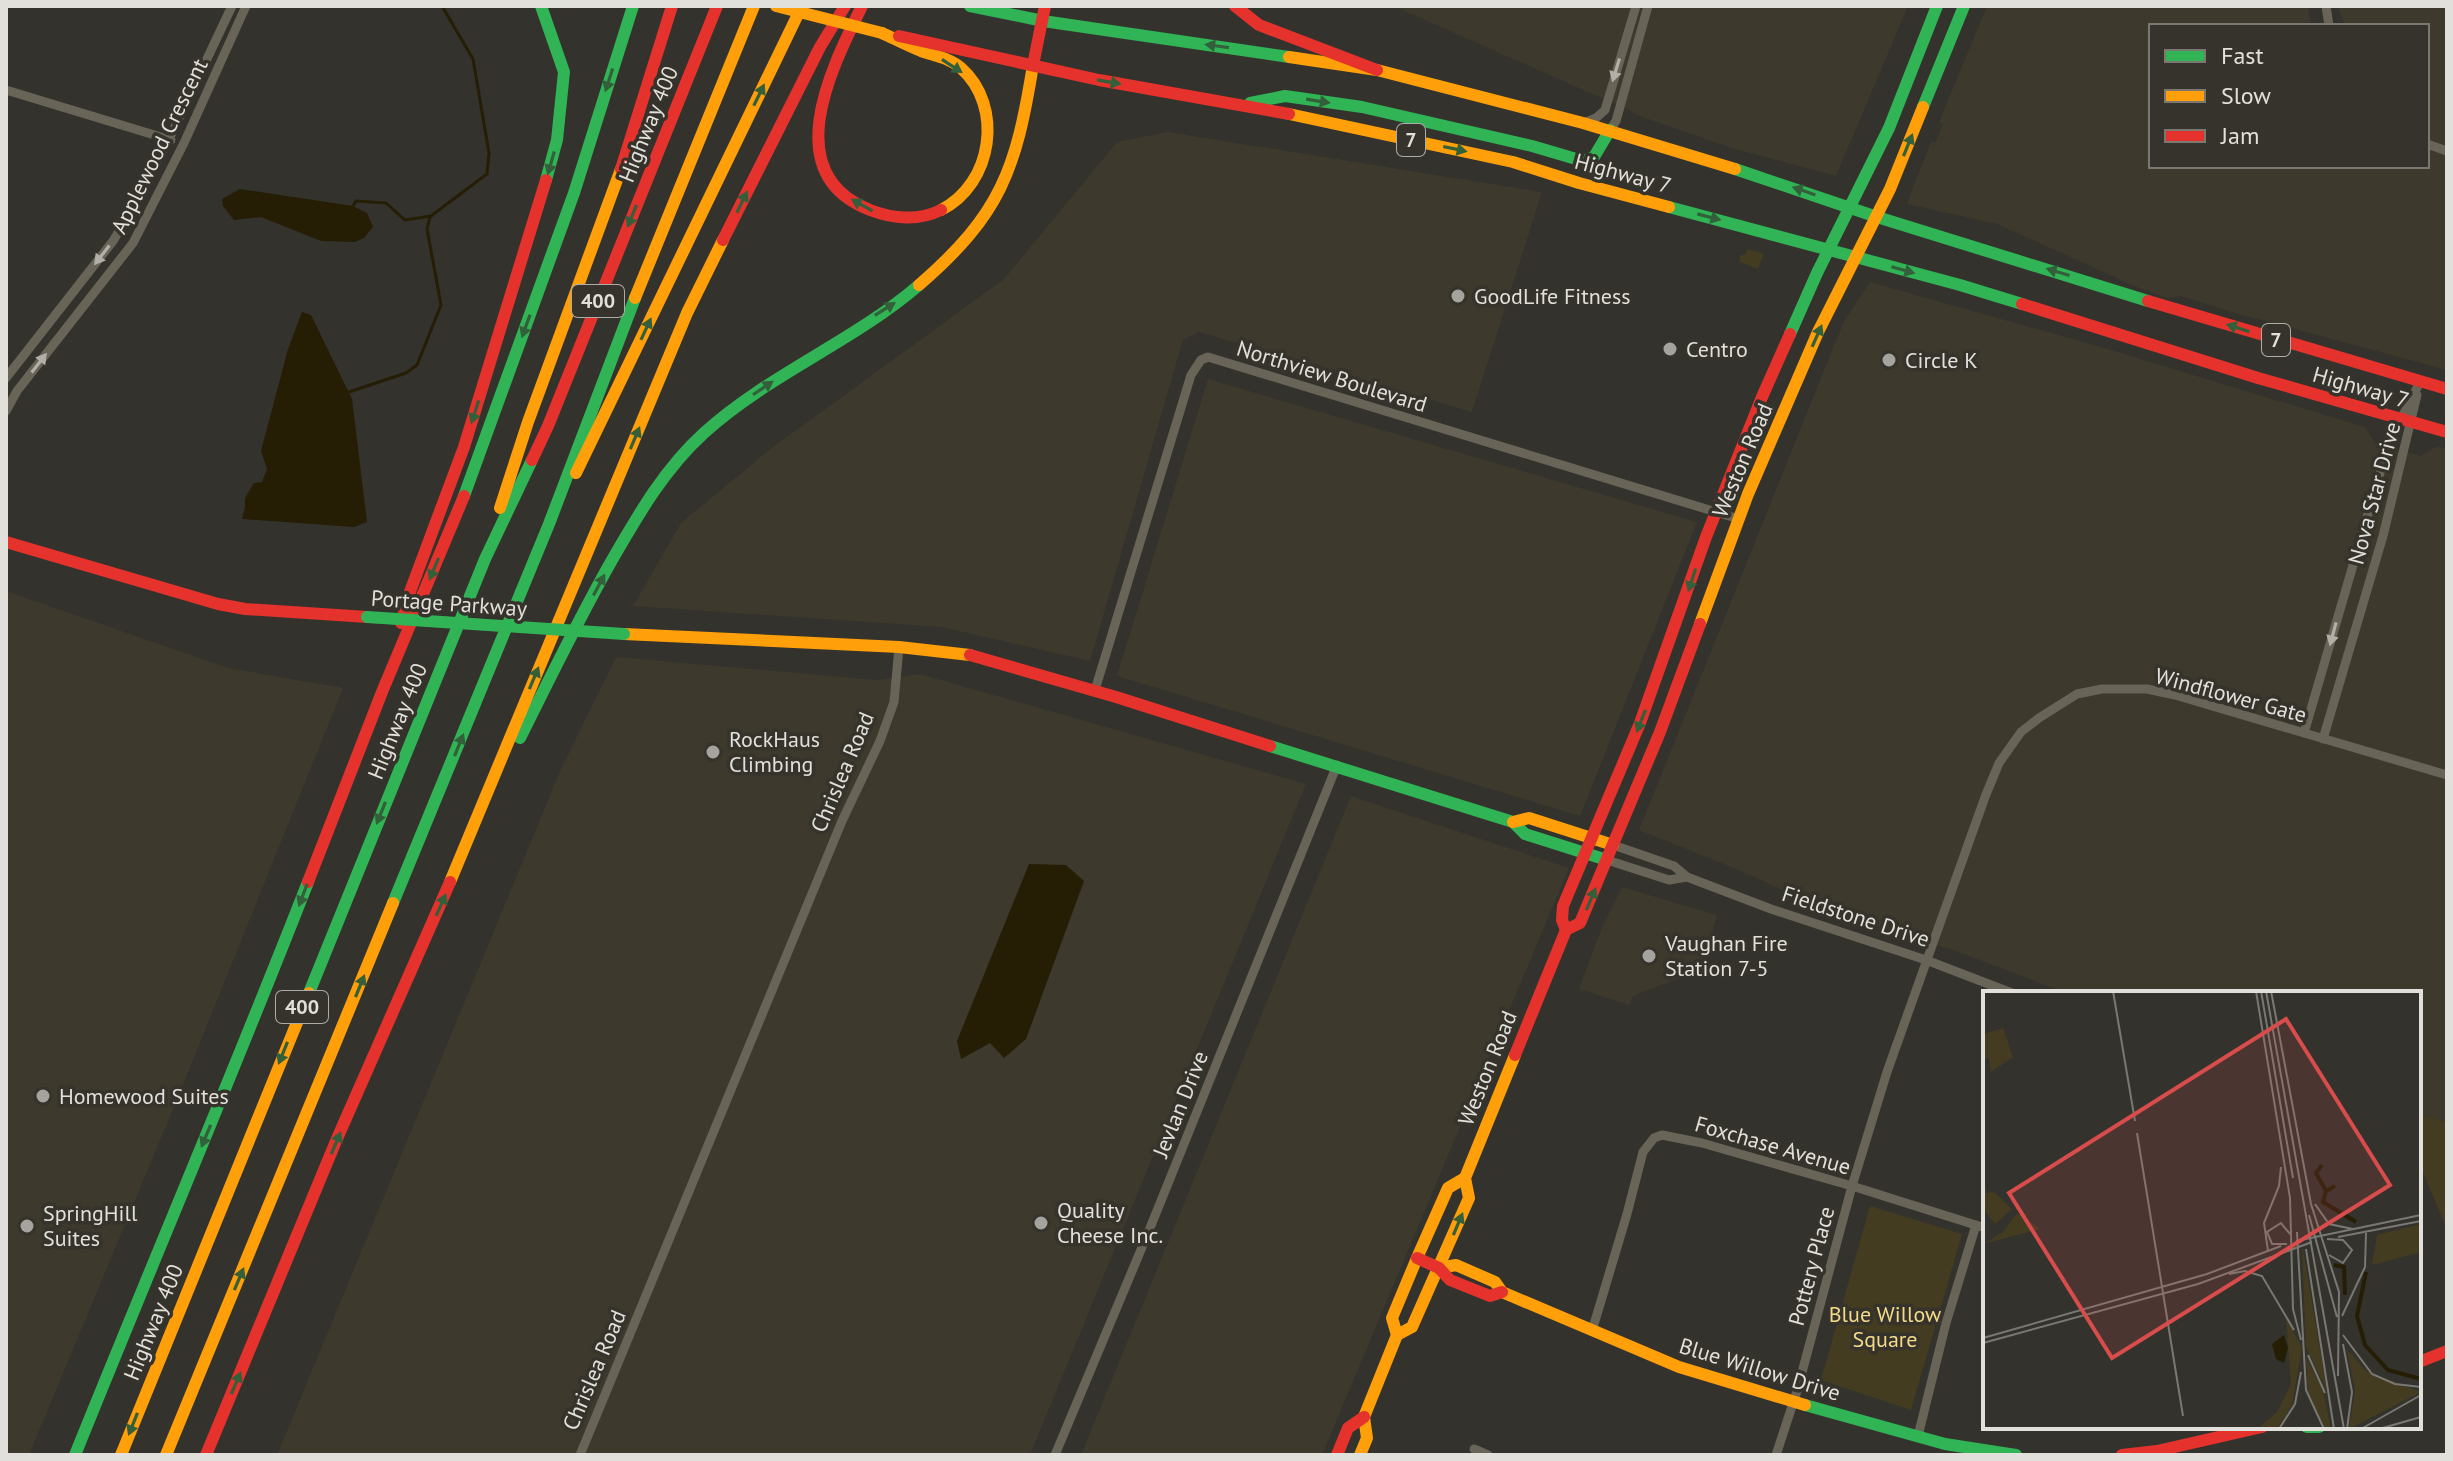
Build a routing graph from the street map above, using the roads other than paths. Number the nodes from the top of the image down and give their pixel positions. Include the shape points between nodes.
1 (232, 6) edge
2 (246, 6) edge
3 (541, 6) edge
4 (633, 6) edge
5 (672, 6) edge
6 (717, 6) edge
7 (754, 6) edge
8 (776, 6) edge
9 (802, 6) edge
10 (845, 6) edge
11 (862, 6) edge
12 (970, 6) edge
13 (1026, 6) edge
14 (1045, 6) edge
15 (1235, 6) edge
16 (1636, 6) edge
17 (1648, 6) edge
18 (1937, 6) edge
19 (1964, 6) edge
20 (1013, 15) junction
21 (1043, 21) junction
22 (882, 33) junction
23 (1033, 65) junction
24 (1377, 70) junction
25 (6, 90) edge
26 (1241, 104) junction
27 (1583, 123) junction
28 (1610, 130) junction
29 (169, 139) junction
30 (184, 143) junction
31 (1849, 207) junction
32 (1877, 217) junction
33 (1828, 250) junction
34 (1857, 257) junction
35 (6, 378) edge
36 (2420, 382) junction
37 (2447, 389) edge
38 (6, 411) edge
39 (2406, 420) junction
40 (2447, 432) edge
41 (1716, 512) junction
42 (1739, 519) junction
43 (549, 524) junction
44 (6, 542) edge
45 (485, 559) junction
46 (899, 647) junction
47 (1095, 690) junction
48 (382, 692) junction
49 (2304, 733) junction
50 (2323, 739) junction
51 (1337, 765) junction
52 (2447, 775) edge
53 (1513, 822) junction
54 (474, 828) junction
55 (1591, 838) junction
56 (1613, 845) junction
57 (1584, 853) junction
58 (1607, 860) junction
59 (1687, 877) junction
60 (1566, 930) junction
61 (1926, 960) junction
62 (2007, 991) edge
63 (1465, 1178) junction
64 (1852, 1186) junction
65 (1980, 1227) edge
66 (1417, 1258) junction
67 (1439, 1268) junction
68 (1592, 1331) junction
69 (1397, 1335) junction
70 (2447, 1351) edge
71 (2421, 1361) edge
72 (1793, 1400) junction
73 (1364, 1417) junction
74 (2254, 1429) edge
75 (1918, 1436) junction
76 (1474, 1449) dead end
77 (2158, 1453) edge
78 (75, 1455) edge
79 (121, 1455) edge
80 (166, 1455) edge
81 (206, 1455) edge
82 (580, 1455) edge
83 (1055, 1455) edge
84 (1337, 1455) edge
85 (1360, 1455) edge
86 (1488, 1455) edge
87 (1776, 1455) edge
88 (2016, 1455) edge
89 (2122, 1455) edge

1 - 29 street, Applewood Crescent
2 - 30 street, Applewood Crescent
3 -> 48 main road via 564,72 557,140 464,447 411,589
4 -> 48 main road via 574,193 464,497
5 - 45 main road via 620,173 528,422
6 -> 45 main road, Highway 400 / 400 via 548,426
7 - 43 main road, 400 via 596,392
8 - 22 main road, Highway 7 / 7, bridge
43 -> 9 main road
54 -> 10 main road via 687,313
22 -> 11 main road via 956,64 980,91 989,123 984,157 967,191 939,213 920,218 864,209 837,190 818,153 818,115 840,48
12 - 20 main road, Highway 7 / 7
13 - 20 main road
14 - 21 main road
15 - 24 main road via 1259,25
16 -> 27 street via 1605,110
17 - 28 street
18 - 31 main road, Weston Road via 1889,128
32 -> 19 main road, Weston Road
20 - 21 main road, Highway 7 / 7
21 - 23 main road
24 -> 21 main road, Highway 7 / 7
22 - 23 main road, Highway 7 / 7
23 -> 26 main road, Highway 7 / 7
54 -> 23 main road via 644,505 704,432 903,297 950,259 982,221 1007,179
24 - 27 main road, Highway 7 / 7
25 - 29 street
26 -> 28 main road via 1285,96 1362,107 1583,161 1594,157
26 -> 33 main road, Highway 7 / 7 via 1513,162
27 - 28 main road, Highway 7 / 7
31 -> 28 main road, Highway 7 / 7
29 - 30 street
29 -> 35 street, Applewood Crescent via 113,241
38 -> 30 street, Applewood Crescent via 133,243
31 - 32 main road, Highway 7 / 7
31 - 33 main road, Weston Road
32 - 34 main road, Weston Road
36 -> 32 main road, Highway 7 / 7
33 - 34 main road, Highway 7 / 7
33 - 41 main road, Weston Road
34 -> 39 main road, Highway 7 / 7
42 -> 34 main road, Weston Road via 1818,332
36 - 37 main road, Highway 7 / 7
36 - 39 street, Nova Star Drive
39 - 40 main road, Highway 7 / 7
39 -> 49 street, Nova Star Drive via 2389,442
39 - 50 street, Nova Star Drive via 2383,536
41 - 42 street, Northview Boulevard
41 - 47 street, Northview Boulevard via 1208,357 1191,375
41 -> 55 main road, Weston Road via 1646,708
42 - 56 main road, Weston Road
80 -> 43 main road, 400
44 - 46 main road, Portage Parkway, bridge via 245,609
45 -> 79 main road, Highway 400 / 400
46 - 47 main road via 962,653
46 - 82 street, Chrislea Road via 894,702 880,741 842,821
47 - 51 main road
48 -> 78 main road via 242,1052
49 - 50 street, Windflower Gate
49 - 61 street, Windflower Gate via 2147,689 2102,689 2077,694 2055,707 2021,732 1999,763
50 - 52 street, Windflower Gate
51 - 53 main road
51 - 83 street, Jevlan Drive
53 - 55 main road via 1529,818
53 - 57 main road via 1525,834
81 -> 54 main road
55 - 56 main road, Fieldstone Drive
55 - 57 main road, Weston Road
56 - 58 main road, Weston Road
56 - 59 street, Fieldstone Drive via 1674,866
57 - 58 main road, Fieldstone Drive
57 - 60 main road, Weston Road via 1563,906
58 - 59 street, Fieldstone Drive via 1669,880
60 -> 58 main road, Weston Road via 1580,923
59 - 61 street, Fieldstone Drive
60 - 63 main road, Weston Road
61 - 62 street, Fieldstone Drive
61 - 64 street, Pottery Place
63 - 66 main road, Weston Road via 1448,1188
67 -> 63 main road, Weston Road via 1469,1198
64 - 65 street, Foxchase Avenue
64 - 68 street, Foxchase Avenue via 1687,1139 1654,1138 1643,1152
64 - 72 street, Pottery Place
65 - 75 street via 1946,1323
66 - 67 main road, Blue Willow Drive
66 - 69 main road, Weston Road via 1392,1318
67 - 68 main road, Blue Willow Drive via 1464,1286 1490,1296 1502,1292
67 - 69 main road, Weston Road via 1412,1327
68 - 72 main road, Blue Willow Drive via 1679,1367
69 - 73 main road, Weston Road
70 - 71 main road
72 - 75 main road, Blue Willow Drive
72 - 87 street, Pottery Place
73 - 84 main road, Weston Road via 1348,1428
73 - 85 main road, Weston Road via 1367,1438
74 - 77 main road
75 - 88 main road, Blue Willow Drive
76 - 86 street
77 - 89 main road

